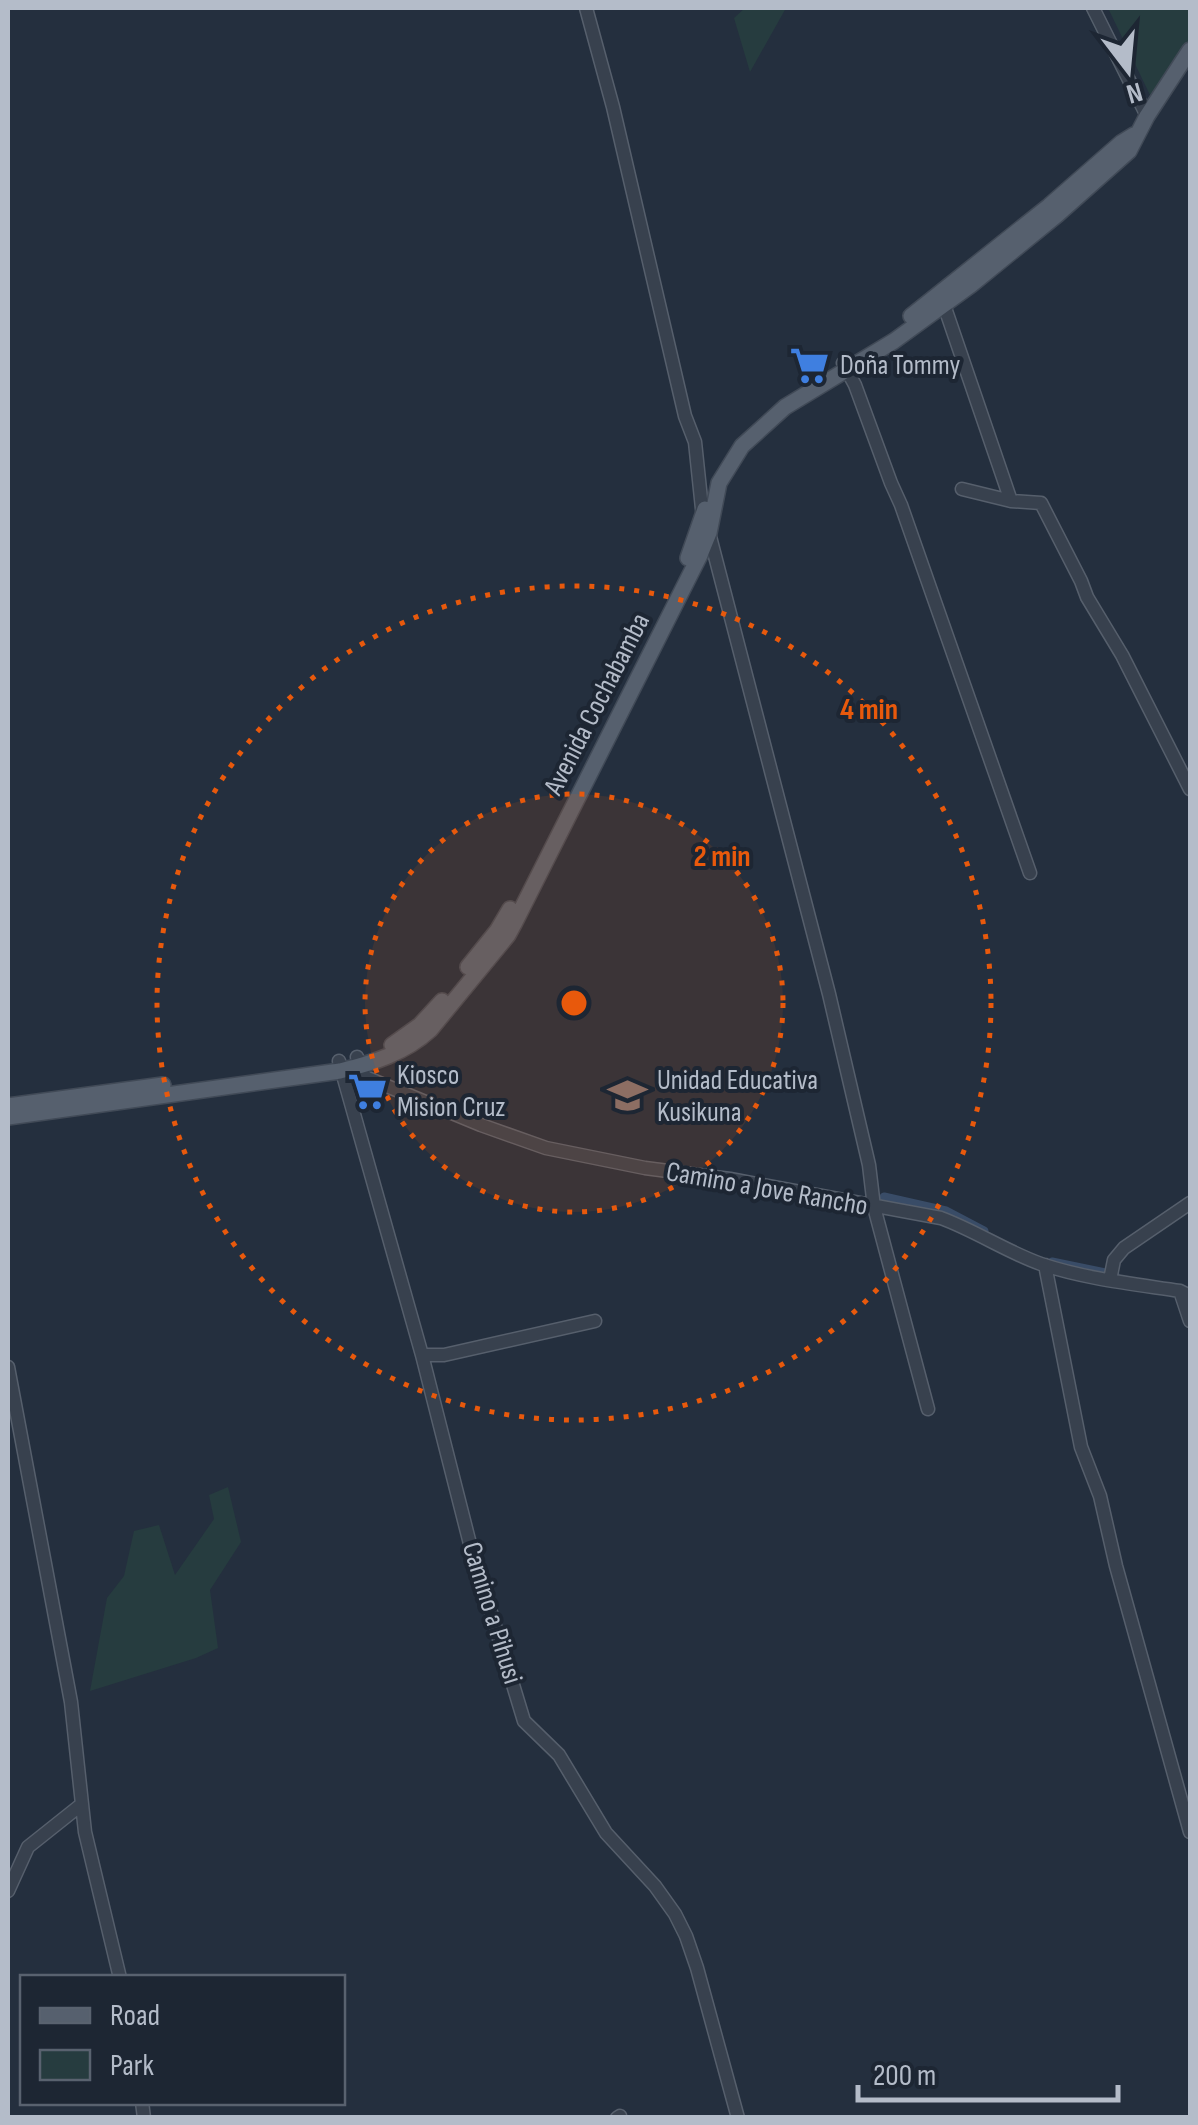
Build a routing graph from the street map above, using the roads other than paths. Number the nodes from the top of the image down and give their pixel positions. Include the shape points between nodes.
1 (586, 8) edge
2 (1093, 8) edge
3 (1190, 50) edge
4 (1147, 116) junction
5 (940, 301) junction
6 (846, 366) junction
7 (962, 489) dead end
8 (1011, 501) junction
9 (706, 526) junction
10 (1190, 789) edge
11 (1030, 874) dead end
12 (359, 1062) junction
13 (339, 1066) junction
14 (55, 1105) junction
15 (8, 1106) edge
16 (8, 1117) edge
17 (1190, 1203) edge
18 (874, 1207) junction
19 (1046, 1265) junction
20 (1110, 1280) junction
21 (1185, 1294) edge
22 (595, 1320) dead end
23 (1190, 1321) edge
24 (422, 1355) junction
25 (8, 1367) edge
26 (928, 1409) dead end
27 (82, 1804) junction
28 (1190, 1832) edge
29 (8, 1891) edge
30 (119, 1975) edge
31 (738, 2118) edge

1 - 9 street via 695,442
2 - 4 street
3 - 4 main road, Avenida Cochabamba
4 - 5 main road, Avenida Cochabamba via 1138,133
5 - 6 main road, Avenida Cochabamba
5 - 8 street
6 - 9 main road, Avenida Cochabamba via 778,400 735,440 712,480
6 - 11 street
7 - 8 street
8 - 10 street via 1041,503
9 - 12 main road, Avenida Cochabamba via 507,916 420,1025
9 - 18 street via 830,994
12 - 13 main road, Avenida Cochabamba
12 - 18 street, Camino a Jove Rancho via 365,1077 546,1148
13 - 14 main road, Avenida Cochabamba
13 - 24 street, Camino a Pihusi
14 - 15 main road, Avenida Cochabamba
14 - 16 main road, Avenida Cochabamba
17 - 20 street via 1124,1248
18 - 19 street, Camino a Jove Rancho via 942,1218
18 - 26 street
19 - 20 street, Camino a Jove Rancho
19 - 28 street via 1081,1447
20 - 21 street, Camino a Jove Rancho
21 - 23 street
22 - 24 street
24 - 31 street, Camino a Pihusi via 524,1721 559,1756 606,1833 675,1914 697,1968
25 - 27 street via 71,1702
27 - 29 street via 28,1847
27 - 30 street

